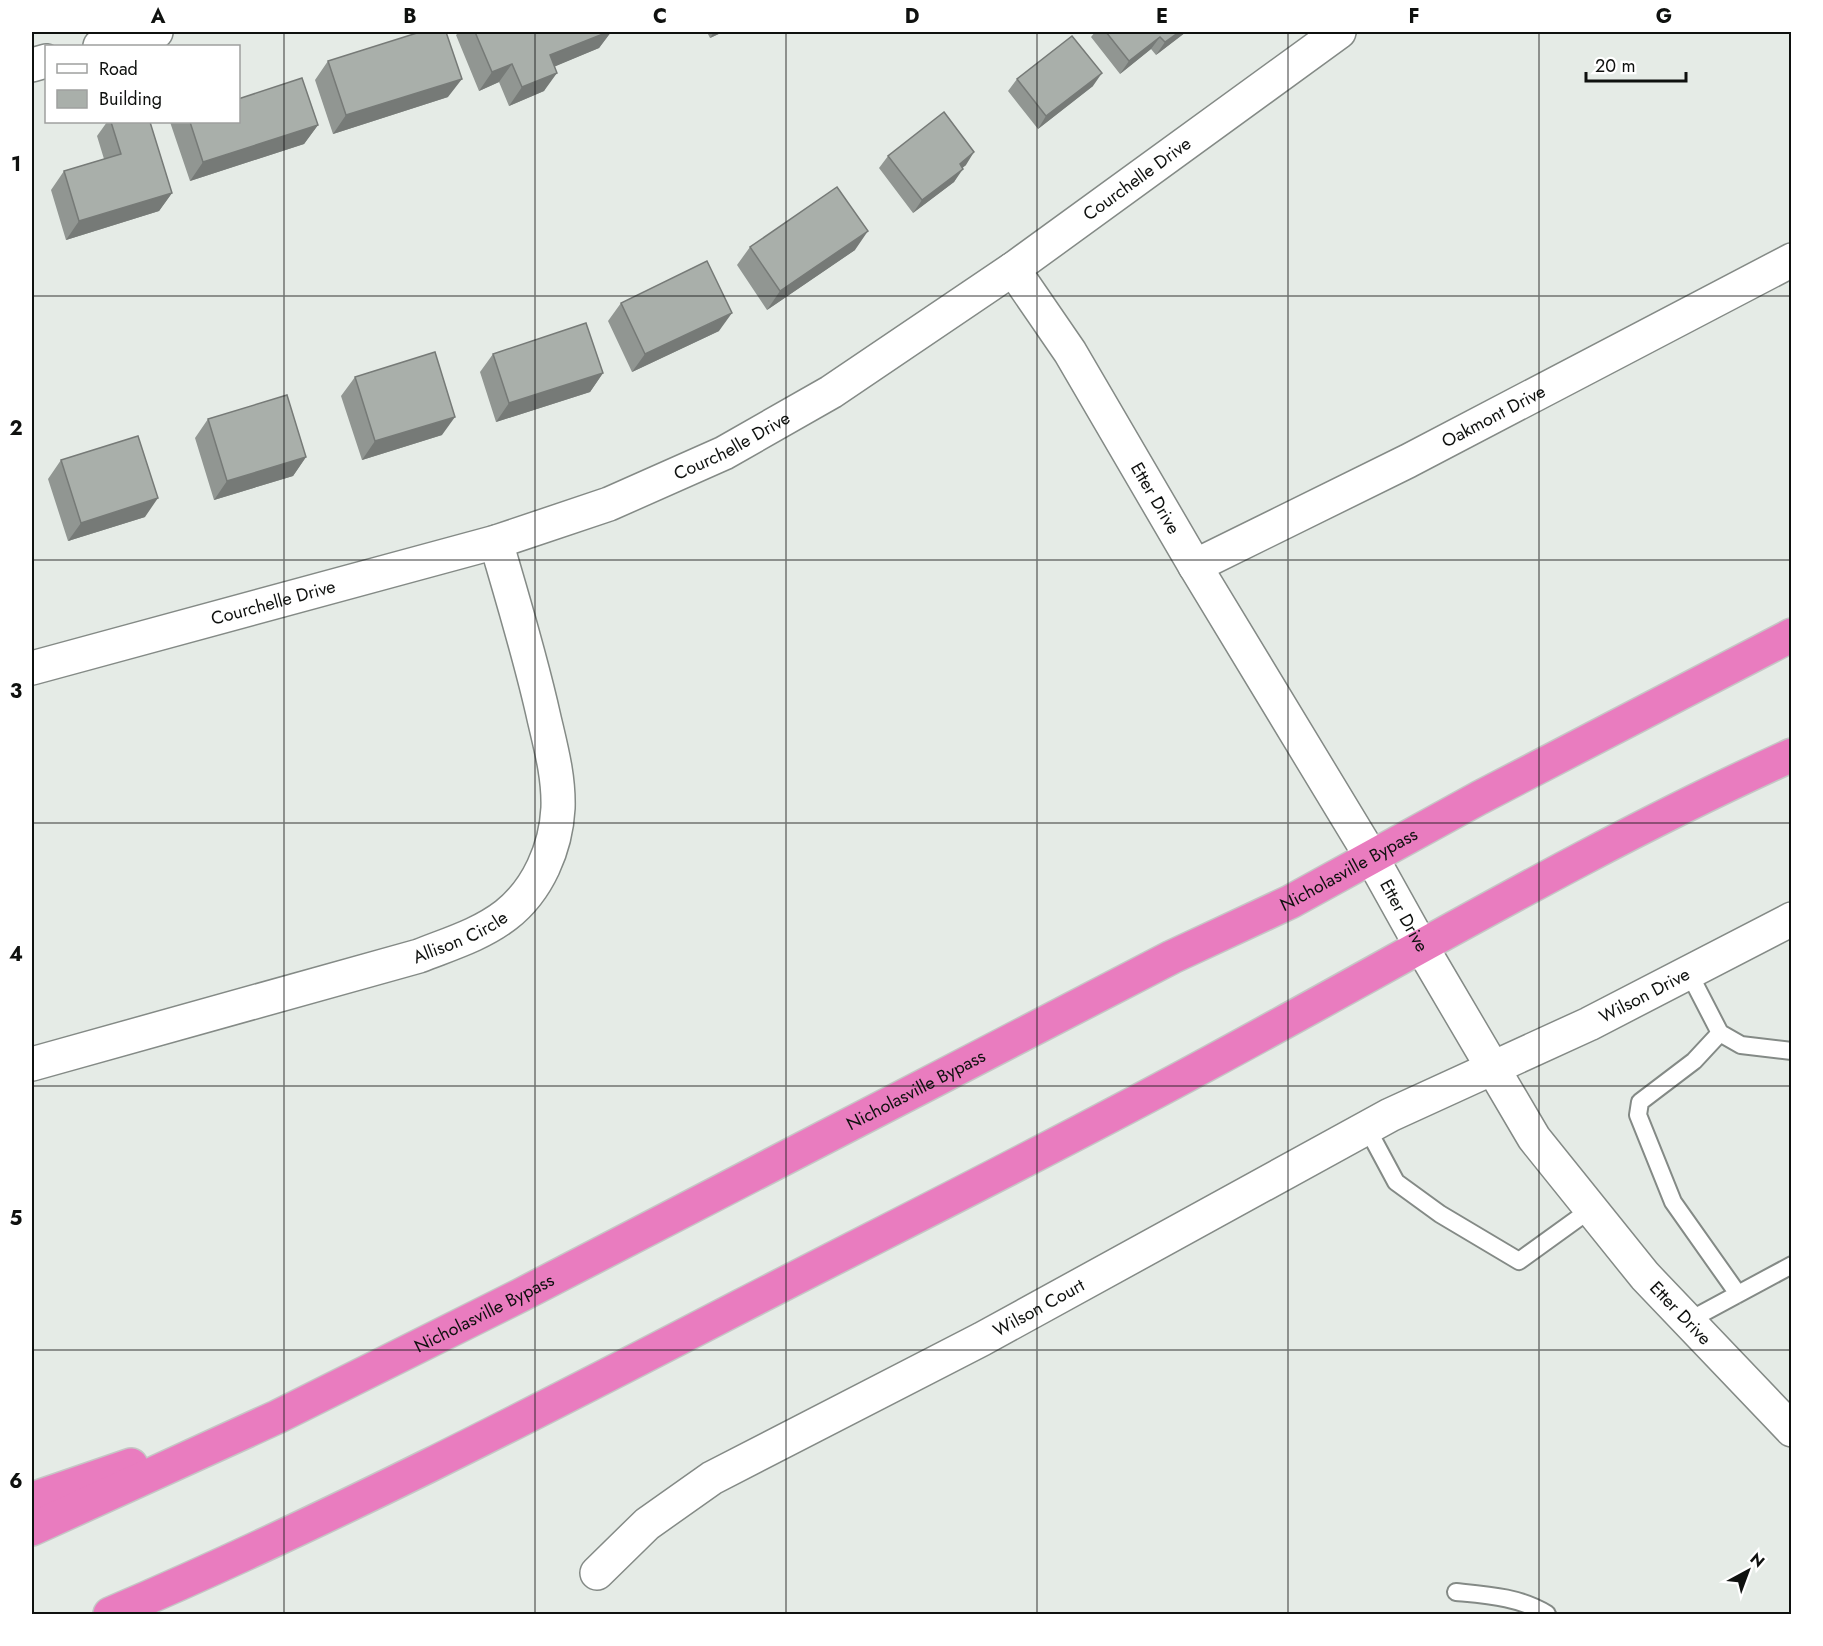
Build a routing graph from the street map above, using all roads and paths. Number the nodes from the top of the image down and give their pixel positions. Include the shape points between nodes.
1 (156, 32) edge
2 (1339, 32) edge
3 (104, 45) edge
4 (1791, 260) edge
5 (1013, 269) junction
6 (496, 542) junction
7 (1195, 566) junction
8 (1791, 634) edge
9 (32, 668) edge
10 (1791, 754) edge
11 (1372, 858) junction
12 (1791, 919) edge
13 (1421, 946) junction
14 (1689, 973) junction
15 (1720, 1033) junction
16 (1791, 1051) edge
17 (32, 1064) edge
18 (1496, 1069) junction
19 (1367, 1128) junction
20 (1591, 1209) junction
21 (1791, 1265) edge
22 (1738, 1294) junction
23 (1688, 1321) junction
24 (324, 1394) junction
25 (1791, 1430) edge
26 (32, 1499) edge
27 (32, 1529) edge
28 (597, 1573) dead end
29 (1456, 1592) dead end
30 (110, 1614) edge
31 (1547, 1614) edge

1 - 3 street
2 - 5 street, Courchelle Drive
4 - 7 street, Oakmont Drive via 1397,466
5 - 6 street, Courchelle Drive via 831,392 724,453 609,504
5 - 7 street, Etter Drive via 1070,352
6 - 9 street, Courchelle Drive
6 - 17 street, Allison Circle via 535,678 558,777 553,840 544,868 528,893 506,915 480,932 419,956
7 - 11 street, Etter Drive
8 - 11 highway, Nicholasville Bypass
10 - 13 highway via 1728,783
11 - 13 street, Etter Drive
11 - 24 highway, Nicholasville Bypass
12 - 14 street, Wilson Drive
13 - 18 street, Etter Drive
13 - 30 highway via 1202,1068 608,1375 351,1504
14 - 15 lane
14 - 18 street, Wilson Drive
15 - 16 lane via 1741,1045
15 - 22 lane via 1694,1061 1640,1102 1638,1114 1673,1202
18 - 19 street, Wilson Court
18 - 20 street, Etter Drive via 1534,1138
19 - 20 lane via 1396,1182 1440,1214 1519,1261
19 - 28 street, Wilson Court via 982,1339 712,1478 647,1524
20 - 23 street, Etter Drive via 1645,1276
21 - 22 lane
22 - 23 lane
23 - 25 street, Etter Drive
24 - 26 highway
24 - 27 highway, Nicholasville Bypass via 193,1458
29 - 31 lane via 1492,1595

